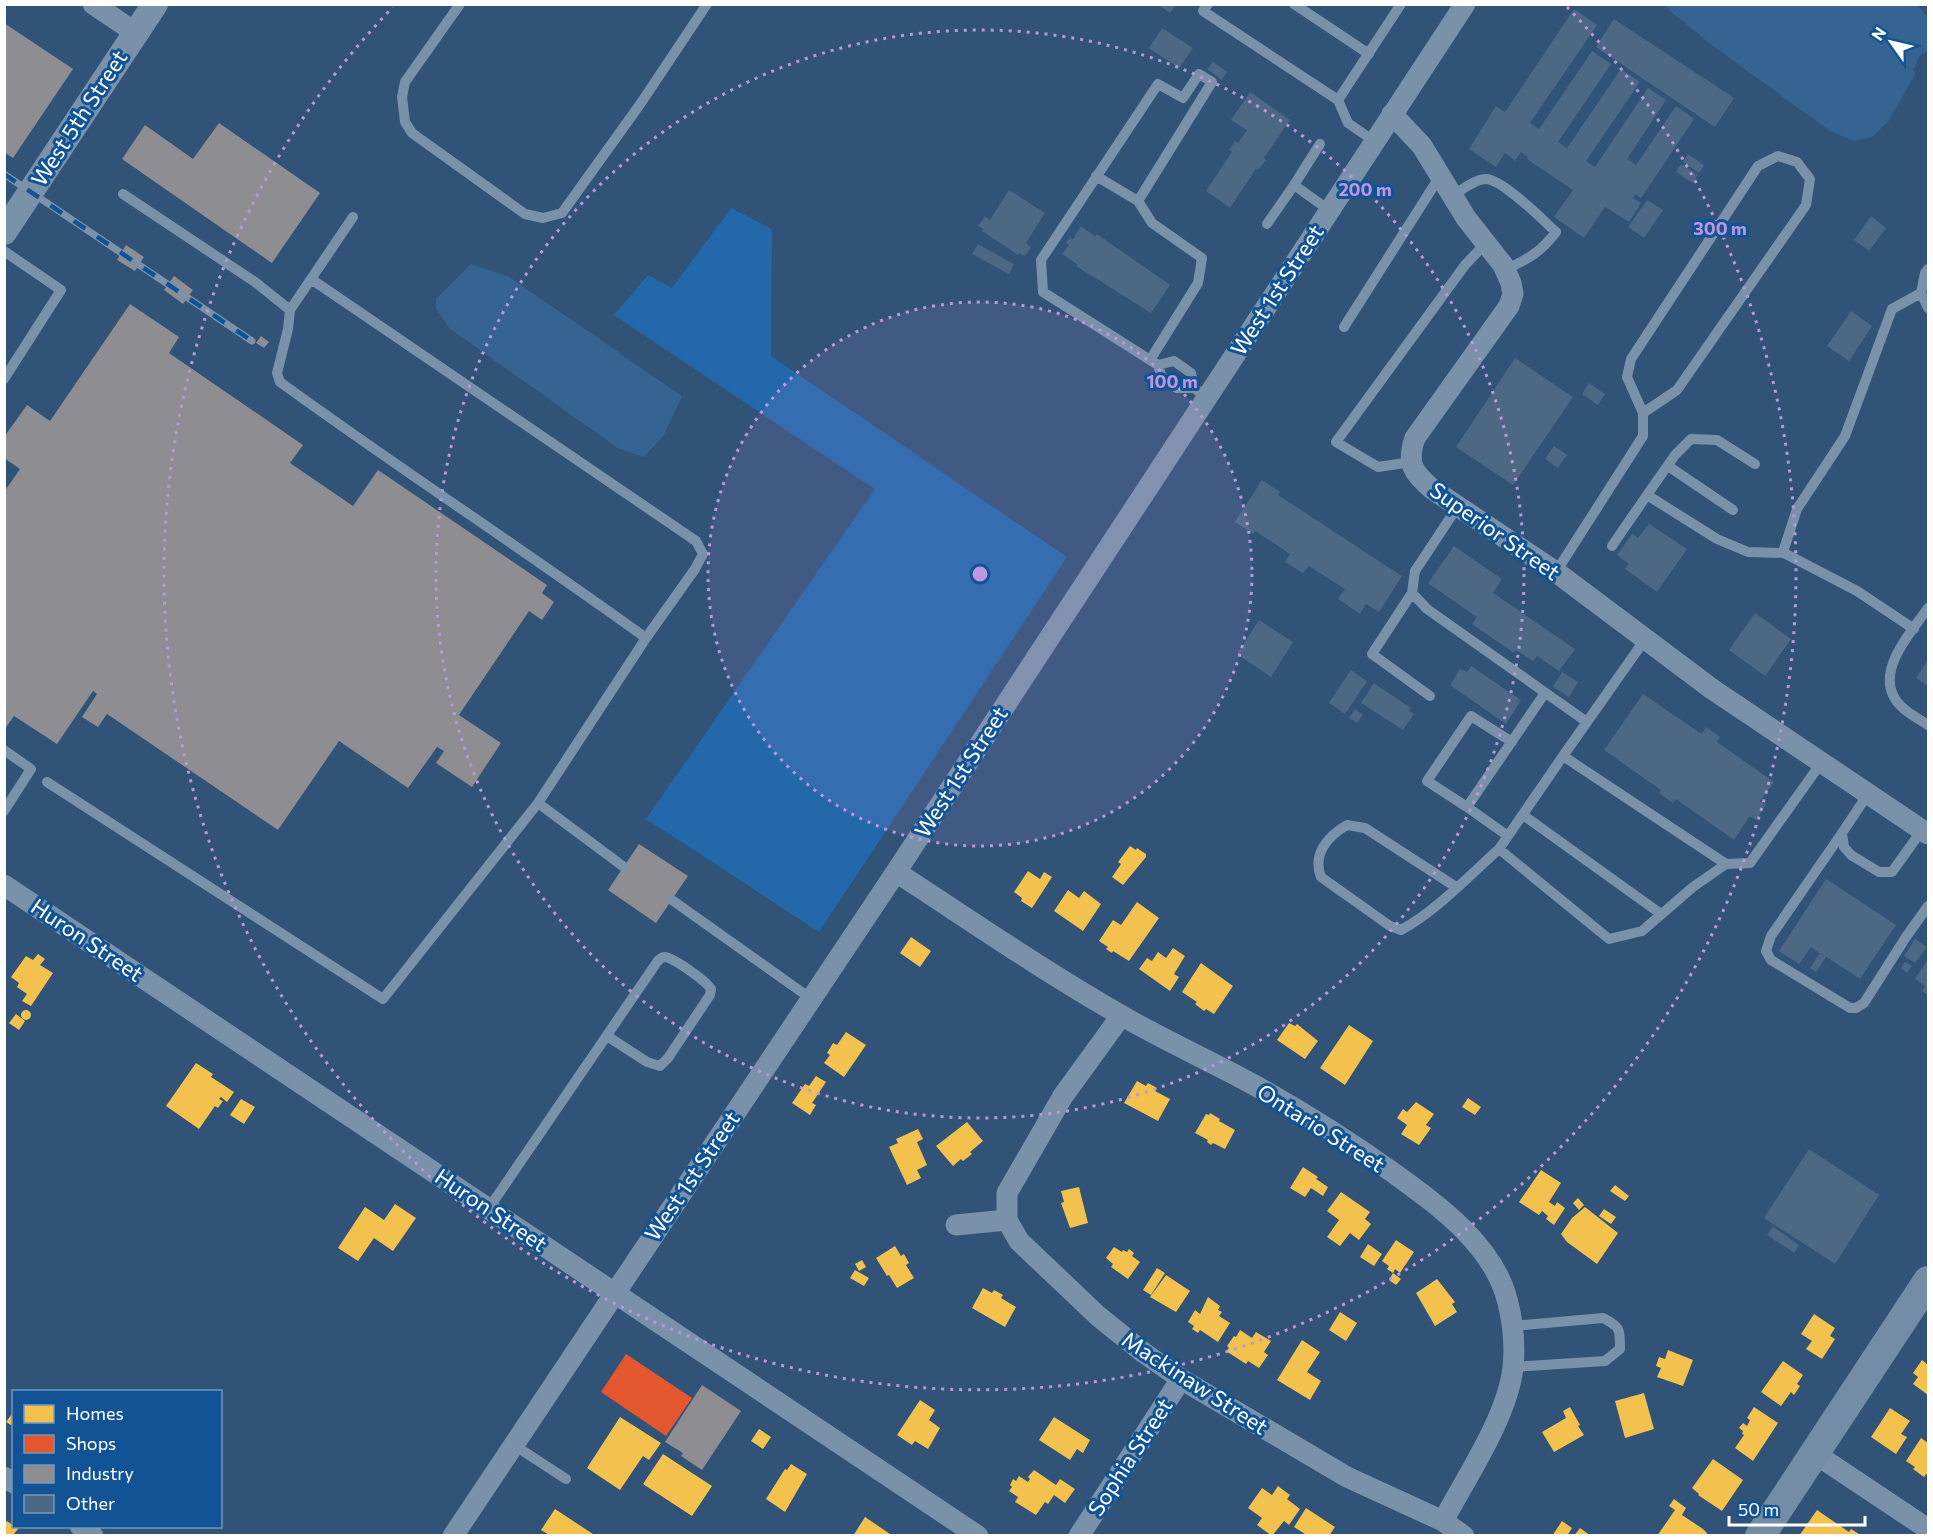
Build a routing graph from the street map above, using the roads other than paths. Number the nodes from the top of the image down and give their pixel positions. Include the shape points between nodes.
1 (93, 4) edge
2 (155, 4) edge
3 (459, 4) edge
4 (707, 4) edge
5 (1208, 4) edge
6 (1294, 4) edge
7 (1401, 4) edge
8 (1465, 4) edge
9 (136, 33) junction
10 (1369, 54) junction
11 (1338, 100) junction
12 (1392, 114) junction
13 (1374, 141) junction
14 (1320, 144) dead end
15 (1096, 176) junction
16 (1440, 176) junction
17 (1294, 185) junction
18 (123, 194) dead end
19 (1452, 196) junction
20 (1138, 201) junction
21 (1329, 210) junction
22 (353, 218) dead end
23 (1267, 224) dead end
24 (4, 232) edge
25 (1486, 243) junction
26 (4, 251) edge
27 (1929, 269) edge
28 (1505, 270) junction
29 (311, 279) junction
30 (1921, 293) junction
31 (1929, 308) edge
32 (290, 310) junction
33 (1344, 327) dead end
34 (1154, 362) junction
35 (4, 379) edge
36 (1200, 392) junction
37 (1643, 413) junction
38 (1411, 462) junction
39 (1755, 465) dead end
40 (1668, 466) junction
41 (1647, 495) junction
42 (1458, 506) junction
43 (1733, 510) dead end
44 (1612, 546) dead end
45 (1783, 552) junction
46 (1556, 572) junction
47 (1412, 593) junction
48 (1929, 608) edge
49 (1914, 629) junction
50 (646, 638) junction
51 (1646, 638) junction
52 (1545, 693) junction
53 (1430, 696) dead end
54 (1587, 722) junction
55 (1929, 725) edge
56 (1512, 742) junction
57 (4, 750) edge
58 (1563, 756) junction
59 (1821, 763) junction
60 (47, 782) dead end
61 (1869, 794) junction
62 (538, 803) junction
63 (1467, 807) junction
64 (4, 811) edge
65 (1523, 815) junction
66 (1925, 832) edge
67 (1842, 833) junction
68 (1508, 836) junction
69 (1499, 849) junction
70 (1726, 864) junction
71 (624, 867) dead end
72 (896, 872) junction
73 (4, 885) edge
74 (1456, 887) junction
75 (672, 900) dead end
76 (1929, 906) edge
77 (1661, 914) junction
78 (810, 998) junction
79 (1121, 1016) junction
80 (607, 1036) junction
81 (489, 1208) junction
82 (1007, 1220) junction
83 (956, 1225) dead end
84 (1929, 1281) edge
85 (615, 1293) junction
86 (1512, 1326) junction
87 (1513, 1367) junction
88 (1181, 1379) junction
89 (514, 1444) junction
90 (1814, 1453) junction
91 (566, 1479) dead end
92 (1443, 1521) junction
93 (1929, 1529) edge
94 (453, 1536) edge
95 (978, 1536) edge
96 (1079, 1536) edge
97 (1464, 1536) edge
98 (1760, 1536) edge

1 - 9 street
2 - 9 street, West 5th Street
3 - 4 lane via 405,82 405,122 412,133 525,214 543,218 562,213
5 - 11 lane via 1203,11
6 - 10 lane
7 - 10 lane
8 - 12 street, West 1st Street
9 - 24 street, West 5th Street
10 - 11 lane
11 - 13 lane via 1348,123
12 - 13 street, West 1st Street
12 - 16 street, Superior Street via 1422,146
13 - 21 street, West 1st Street
14 - 17 lane
15 - 20 lane
15 - 20 lane via 1158,84 1183,98 1199,74 1212,82
15 - 34 lane via 1041,260 1043,292
16 - 19 street, Superior Street
16 - 33 lane
17 - 21 lane
17 - 23 lane
18 - 32 lane via 255,282
19 - 25 street, Superior Street
19 - 28 lane via 1485,179 1498,182 1556,232 1533,257
20 - 34 lane via 1152,223 1202,258 1198,284
21 - 36 street, West 1st Street
22 - 29 lane
25 - 28 street, Superior Street
25 - 38 lane via 1465,265 1336,442 1378,467
26 - 35 lane via 62,290
27 - 30 lane
28 - 38 street, Superior Street via 1511,283 1509,306 1415,438
29 - 32 lane
29 - 50 lane via 696,541 703,554
30 - 31 lane
30 - 45 lane via 1892,309 1845,436 1797,509
32 - 50 lane via 277,373 280,382
34 - 36 lane via 1162,378 1177,388
34 - 36 lane via 1174,361 1191,373
36 - 72 street, West 1st Street
37 - 37 lane via 1627,377 1630,359 1758,166 1778,156 1797,162 1810,179 1806,206 1677,390
37 - 46 lane via 1643,436
38 - 42 street, Superior Street via 1415,474
39 - 40 lane via 1717,440 1691,439
40 - 41 lane
40 - 43 lane
41 - 44 lane
41 - 45 lane via 1717,539 1748,552
42 - 46 street, Superior Street
42 - 47 lane via 1415,571
45 - 49 lane via 1857,591
46 - 51 street, Superior Street
47 - 52 lane via 1427,609
47 - 53 lane via 1372,654
48 - 49 lane
49 - 55 lane via 1895,655 1890,672 1893,695 1905,710
50 - 62 lane
51 - 54 lane
51 - 59 street, Superior Street via 1712,689
52 - 54 lane
52 - 56 lane
54 - 58 lane
56 - 63 lane
56 - 63 lane via 1471,716 1427,781
57 - 64 lane via 31,769
58 - 65 lane
58 - 70 lane
59 - 61 street, Superior Street
59 - 70 lane via 1750,863
60 - 62 lane via 383,999
61 - 66 street, Superior Street
61 - 67 lane
62 - 71 lane
63 - 68 lane
65 - 68 lane
65 - 77 lane
66 - 67 lane via 1892,872 1879,872 1851,855 1844,847
67 - 76 lane via 1771,936 1766,951 1771,960 1856,1008 1864,1003
68 - 69 lane
69 - 74 lane
69 - 77 lane via 1610,939 1642,930
70 - 77 lane
72 - 78 street, West 1st Street
72 - 79 street, Ontario Street
73 - 81 street, Huron Street
74 - 74 lane via 1401,930 1321,877 1319,855 1332,834 1347,825 1365,828
75 - 78 lane
78 - 85 street, West 1st Street
79 - 82 street via 1063,1096 1007,1193
79 - 86 street, Ontario Street via 1256,1086 1353,1144 1430,1199 1468,1236 1499,1277
80 - 80 lane via 660,958 668,958 711,989 660,1066
80 - 81 lane
81 - 85 street, Huron Street
82 - 83 street
82 - 88 street, Mackinaw Street via 1018,1241 1098,1316
84 - 90 main road
85 - 89 street, West 1st Street
85 - 95 street, Huron Street
86 - 87 street, Ontario Street
86 - 87 lane via 1603,1318 1620,1332 1620,1348 1605,1361
87 - 92 street, Ontario Street via 1493,1429
88 - 92 street, Mackinaw Street via 1347,1478
88 - 96 street, Sophia Street
89 - 91 lane
89 - 94 street, West 1st Street
90 - 93 street
90 - 98 main road
92 - 97 street, Mackinaw Street

